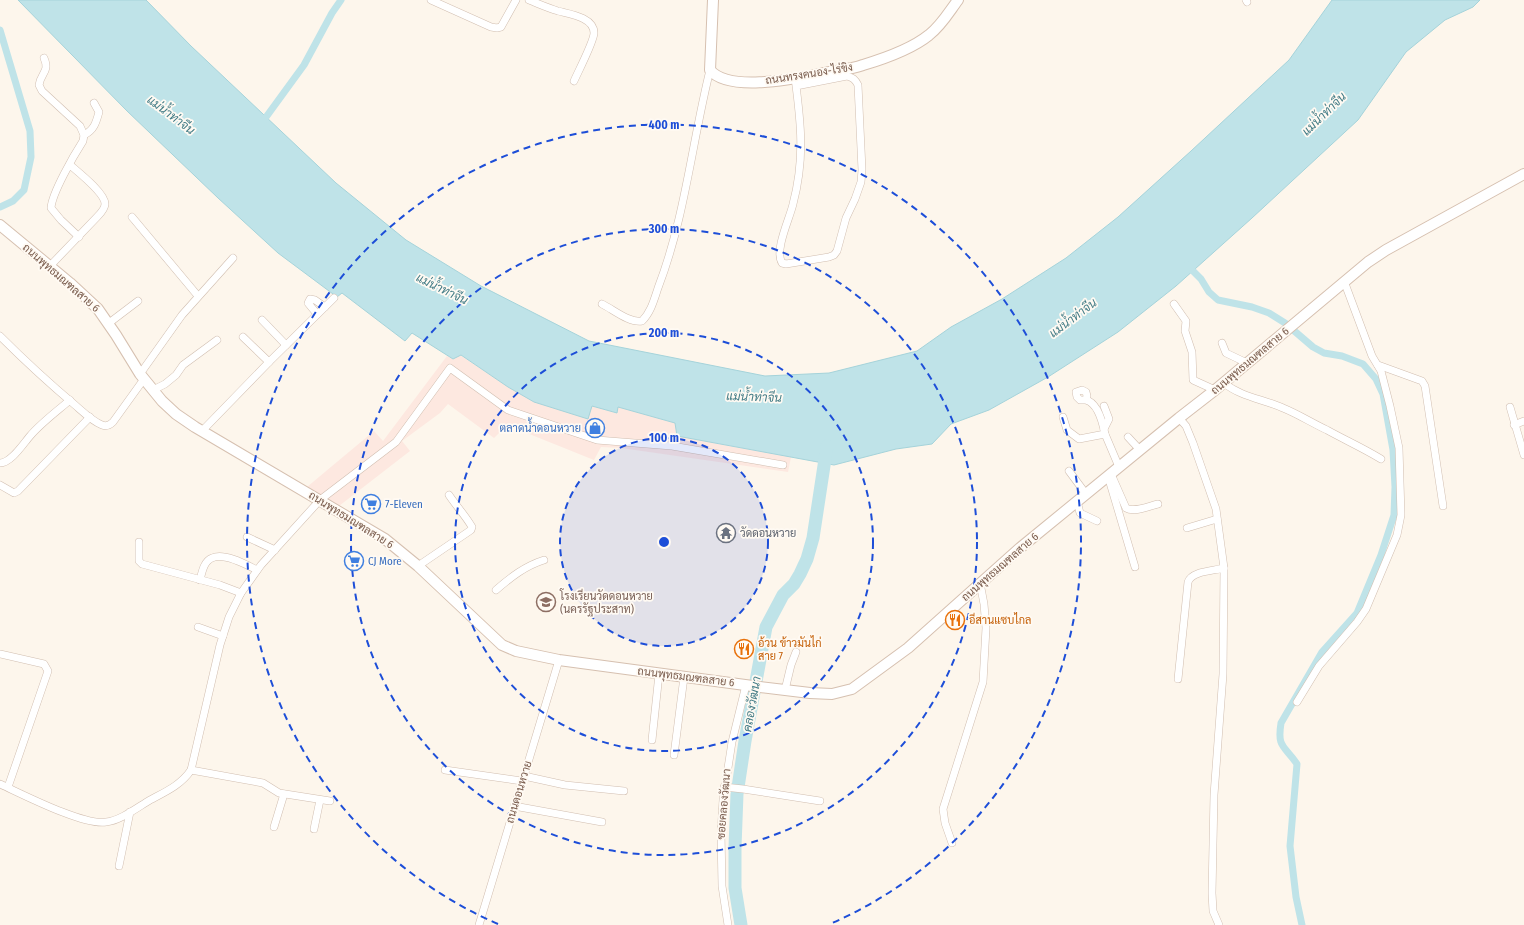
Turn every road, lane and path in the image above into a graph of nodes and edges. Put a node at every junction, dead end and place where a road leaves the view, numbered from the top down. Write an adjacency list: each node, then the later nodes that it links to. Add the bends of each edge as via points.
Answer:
1 (432, 0): 2 (street, via 498,28)
2 (516, 0)
3 (529, 0): 8 (street, via 573,14 588,21 592,26 592,42)
4 (713, 0): 7 (main road)
5 (958, 0): 9 (main road, ถนนทรงคนอง-ไร่ขิง, via 929,36 902,50 861,66)
6 (44, 58): 11 (street, via 47,66 39,85 42,91 80,126)
7 (710, 70): 9 (main road, ถนนทรงคนอง-ไร่ขิง, via 721,78 741,82); 23 (street, via 677,229 651,309 642,321 638,322)
8 (574, 81)
9 (796, 82): 9 (street, via 802,159 794,202 782,239 780,259 786,264 834,255 861,182 862,170 856,80 847,76)
10 (94, 103): 11 (street, via 98,112 97,119 91,132)
11 (84, 135): 12 (street)
12 (70, 165): 16 (street, via 51,203 51,208); 16 (street, via 92,184 105,205 104,210)
13 (1524, 174): 19 (main road, ถนนพุทธมณฑลสาย 6, via 1386,250)
14 (132, 217): 20 (street)
15 (0, 225): 18 (main road, ถนนพุทธมณฑลสาย 6)
16 (79, 237): 18 (street)
17 (233, 258): 20 (street)
18 (50, 267): 28 (main road, ถนนพุทธมณฑลสาย 6, via 98,309)
19 (1344, 281): 35 (main road, ถนนพุทธมณฑลสาย 6); 36 (street, via 1372,356)
20 (198, 296): 37 (street, via 182,315)
21 (334, 298): 25 (street)
22 (138, 301): 28 (street)
23 (602, 304)
24 (1174, 304): 40 (street, via 1186,321 1185,331 1192,352 1194,380)
25 (325, 307): 26 (street); 26 (street, via 310,299 308,303)
26 (317, 314): 33 (street)
27 (262, 320): 33 (street)
28 (109, 323): 37 (main road, ถนนพุทธมณฑลสาย 6)
29 (0, 336): 41 (street, via 25,362)
30 (243, 337): 34 (street)
31 (217, 340): 39 (street, via 183,365 165,384)
32 (1222, 343): 35 (street, via 1226,353)
33 (286, 345): 34 (street)
34 (269, 362): 50 (street)
35 (1247, 364): 38 (main road, ถนนพุทธมณฑลสาย 6)
36 (1378, 365): 66 (street, via 1422,381 1425,386); 92 (street, via 1399,448 1401,515 1397,535 1366,609 1358,622 1319,666)
37 (142, 376): 39 (main road, ถนนพุทธมณฑลสาย 6); 45 (street, via 108,426)
38 (1224, 383): 40 (main road, ถนนพุทธมณฑลสาย 6); 55 (street, via 1243,394 1294,412)
39 (153, 390): 50 (main road, ถนนพุทธมณฑลสาย 6, via 176,414)
40 (1215, 390): 47 (main road, ถนนพุทธมณฑลสาย 6)
41 (70, 400): 45 (street); 56 (street, via 11,457)
42 (1086, 400): 51 (street, via 1095,407)
43 (1104, 406): 51 (street, via 1109,419)
44 (1510, 407): 49 (street)
45 (90, 417): 60 (street, via 18,491 10,492)
46 (1063, 417): 51 (street, via 1067,430 1079,439)
47 (1179, 418): 53 (main road, ถนนพุทธมณฑลสาย 6); 67 (street, via 1186,426 1193,443)
48 (1524, 421): 49 (street)
49 (1514, 425): 54 (street)
50 (202, 432): 63 (main road, ถนนพุทธมณฑลสาย 6)
51 (1105, 432): 59 (street)
52 (1128, 437): 53 (street)
53 (1140, 450): 59 (main road, ถนนพุทธมณฑลสาย 6)
54 (1524, 455)
55 (1381, 459)
56 (0, 463)
57 (783, 465): 63 (street, via 672,446 597,440 508,410 450,368 396,442)
58 (1069, 471): 61 (street)
59 (1113, 472): 61 (main road, ถนนพุทธมณฑลสาย 6); 65 (street, via 1126,508 1135,510); 75 (street)
60 (0, 485)
61 (1086, 494): 64 (main road, ถนนพุทธมณฑลสาย 6)
62 (448, 495): 74 (street, via 464,513 472,527 471,530)
63 (320, 500): 72 (street); 74 (main road, ถนนพุทธมณฑลสาย 6, via 385,539)
64 (1077, 501): 68 (street, via 1080,513); 79 (main road, ถนนพุทธมณฑลสาย 6)
65 (1158, 504)
66 (1443, 506)
67 (1217, 518): 69 (street); 76 (street)
68 (1097, 521)
69 (1187, 528)
70 (247, 537): 72 (street)
71 (140, 542): 78 (street, via 138,558 142,564)
72 (275, 550): 77 (street)
73 (544, 560): 80 (street, via 522,569)
74 (418, 566): 86 (main road, ถนนพุทธมณฑลสาย 6, via 502,645 516,651)
75 (1135, 567)
76 (1224, 568): 89 (street, via 1189,578); 115 (street, via 1223,674 1214,795 1212,893 1213,911)
77 (257, 570): 78 (street, via 238,560 216,557 207,562); 81 (street)
78 (200, 580): 81 (street)
79 (980, 583): 91 (main road, ถนนพุทธมณฑลสาย 6, via 908,648 852,689 832,694); 111 (street, via 986,628 983,682 943,809 944,823)
80 (496, 590)
81 (241, 593): 83 (street)
82 (198, 628): 83 (street)
83 (223, 636): 95 (street)
84 (796, 652): 91 (street)
85 (0, 654): 99 (street, via 44,664 48,671)
86 (559, 660): 87 (main road, ถนนพุทธมณฑลสาย 6); 97 (street, ถนนดอนหวาย)
87 (658, 674): 88 (main road, ถนนพุทธมณฑลสาย 6); 93 (street)
88 (684, 677): 90 (main road, ถนนพุทธมณฑลสาย 6); 94 (street)
89 (1178, 679)
90 (753, 686): 91 (main road, ถนนพุทธมณฑลสาย 6); 100 (street, ซอยคลองวัฒนา, via 732,742)
91 (786, 690)
92 (1297, 702)
93 (652, 740)
94 (674, 755)
95 (191, 770): 102 (street, via 263,783); 107 (street, via 175,786)
96 (445, 770): 97 (street)
97 (523, 778): 101 (street); 106 (street, ถนนดอนหวาย)
98 (0, 784): 99 (street)
99 (8, 787): 107 (street, via 90,821 107,822)
100 (724, 787): 105 (street); 114 (street, ซอยคลองวัฒนา, via 722,886)
101 (624, 791)
102 (284, 794): 103 (street); 109 (street)
103 (320, 800): 104 (street); 110 (street)
104 (330, 801)
105 (820, 801)
106 (514, 806): 108 (street); 113 (street, ถนนดอนหวาย)
107 (130, 812): 112 (street)
108 (602, 822)
109 (274, 827)
110 (314, 829)
111 (952, 843)
112 (119, 866)
113 (479, 925)
114 (728, 925)
115 (1219, 925)

